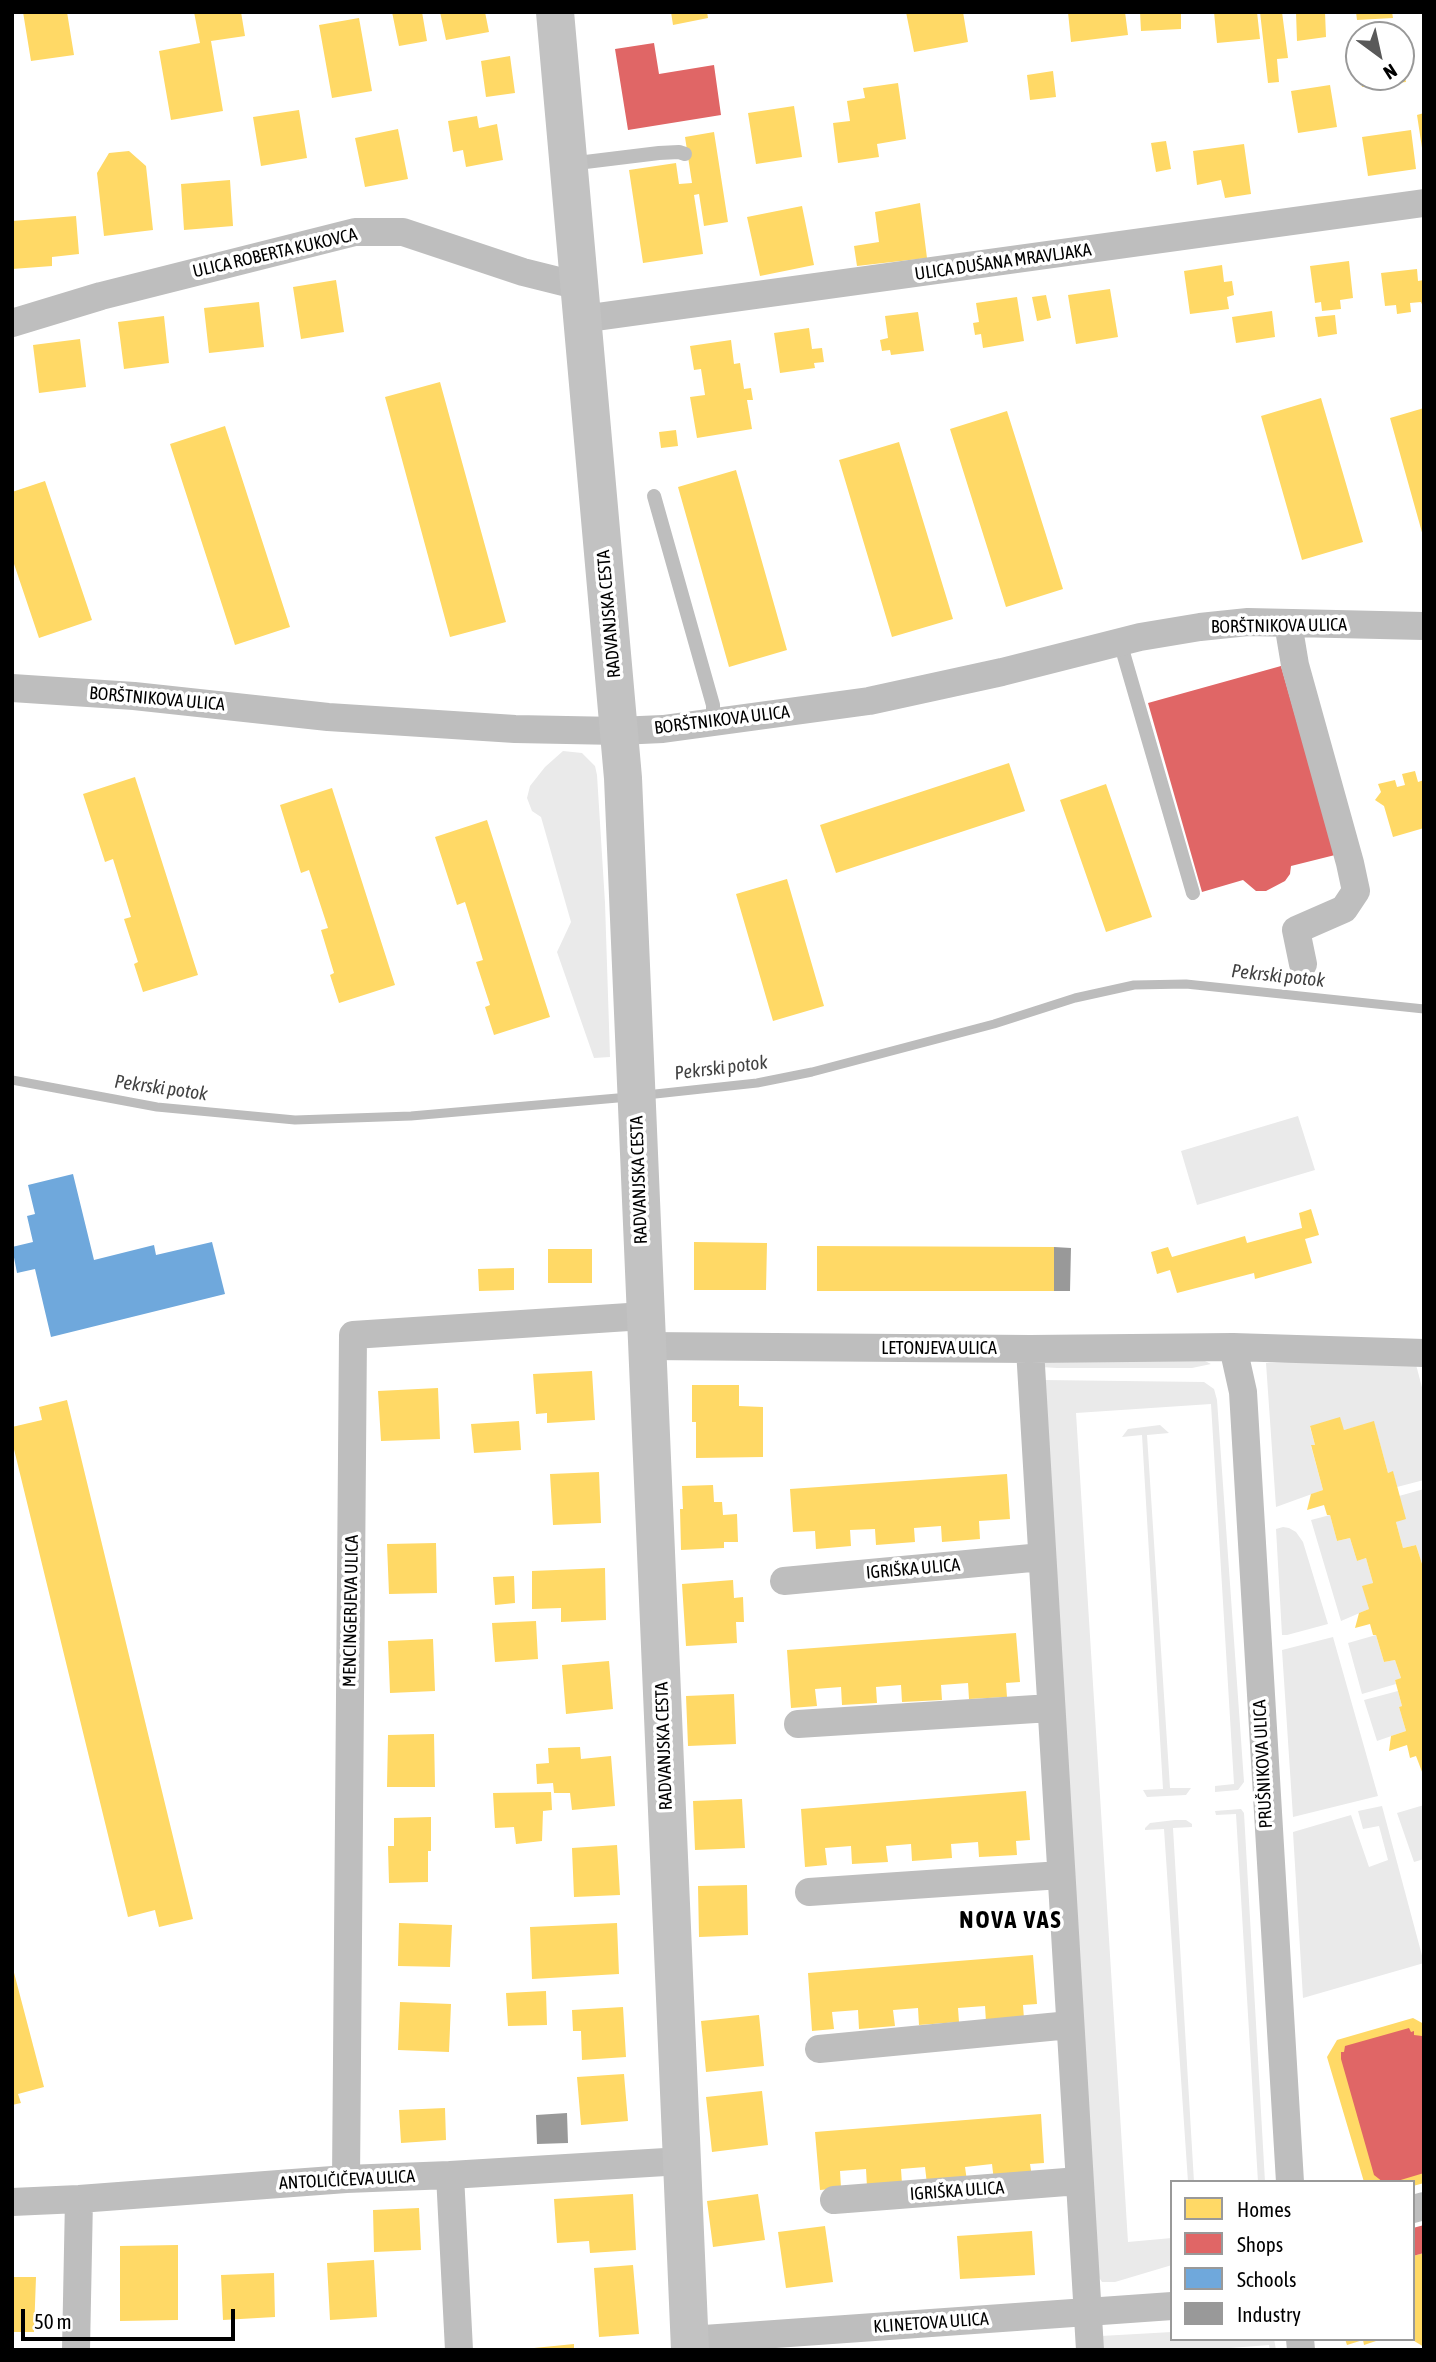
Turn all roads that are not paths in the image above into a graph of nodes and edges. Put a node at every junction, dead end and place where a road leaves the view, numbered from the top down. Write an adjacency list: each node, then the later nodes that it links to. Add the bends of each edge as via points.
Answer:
1 (555, 12): 3 (street, RADVANJSKA CESTA)
2 (685, 154): 3 (lane)
3 (568, 164): 5 (street, RADVANJSKA CESTA)
4 (1424, 203): 5 (street, ULICA DUŠANA MRAVLJAKA)
5 (580, 303): 6 (street, ULICA ROBERTA KUKOVCA, via 523,272 403,232 355,232); 13 (street, RADVANJSKA CESTA)
6 (12, 323)
7 (654, 496): 12 (lane, via 713,705)
8 (1288, 623): 9 (street, BORŠTNIKOVA ULICA); 10 (street, BORŠTNIKOVA ULICA, via 1200,627); 15 (street, via 1294,666 1356,891 1344,909 1296,930)
9 (1424, 626)
10 (1120, 642): 12 (street, BORŠTNIKOVA ULICA, via 869,701); 14 (lane)
11 (12, 688): 13 (street, BORŠTNIKOVA ULICA, via 328,717)
12 (713, 724): 13 (street, BORŠTNIKOVA ULICA)
13 (618, 731): 16 (street, RADVANJSKA CESTA)
14 (1193, 893)
15 (1303, 964)
16 (645, 1331): 18 (street, LETONJEVA ULICA); 28 (street, RADVANJSKA CESTA); 30 (street, MENCINGERJEVA ULICA, via 353,1335)
17 (1233, 1347): 18 (street, LETONJEVA ULICA); 19 (street, LETONJEVA ULICA); 31 (street, PRUŠNIKOVA ULICA, via 1242,1392)
18 (1030, 1349): 20 (street)
19 (1424, 1353)
20 (1042, 1558): 21 (street, IGRIŠKA ULICA); 22 (street)
21 (784, 1581)
22 (1051, 1708): 23 (street); 24 (street)
23 (798, 1724)
24 (1061, 1875): 25 (street); 26 (street)
25 (809, 1892)
26 (1070, 2025): 27 (street); 32 (street)
27 (819, 2049)
28 (682, 2161): 29 (street, ANTOLIČIČEVA ULICA); 38 (street, RADVANJSKA CESTA)
29 (450, 2175): 30 (street, ANTOLIČIČEVA ULICA); 40 (street)
30 (346, 2179): 33 (street, ANTOLIČIČEVA ULICA)
31 (1290, 2180)
32 (1079, 2181): 34 (street, IGRIŠKA ULICA); 37 (street)
33 (79, 2199): 35 (street, ANTOLIČIČEVA ULICA); 39 (street)
34 (834, 2200)
35 (12, 2202)
36 (1170, 2306): 37 (street, KLINETOVA ULICA)
37 (1089, 2312): 38 (street, KLINETOVA ULICA); 41 (street)
38 (690, 2345)
39 (76, 2350)
40 (459, 2350)
41 (1090, 2350)

